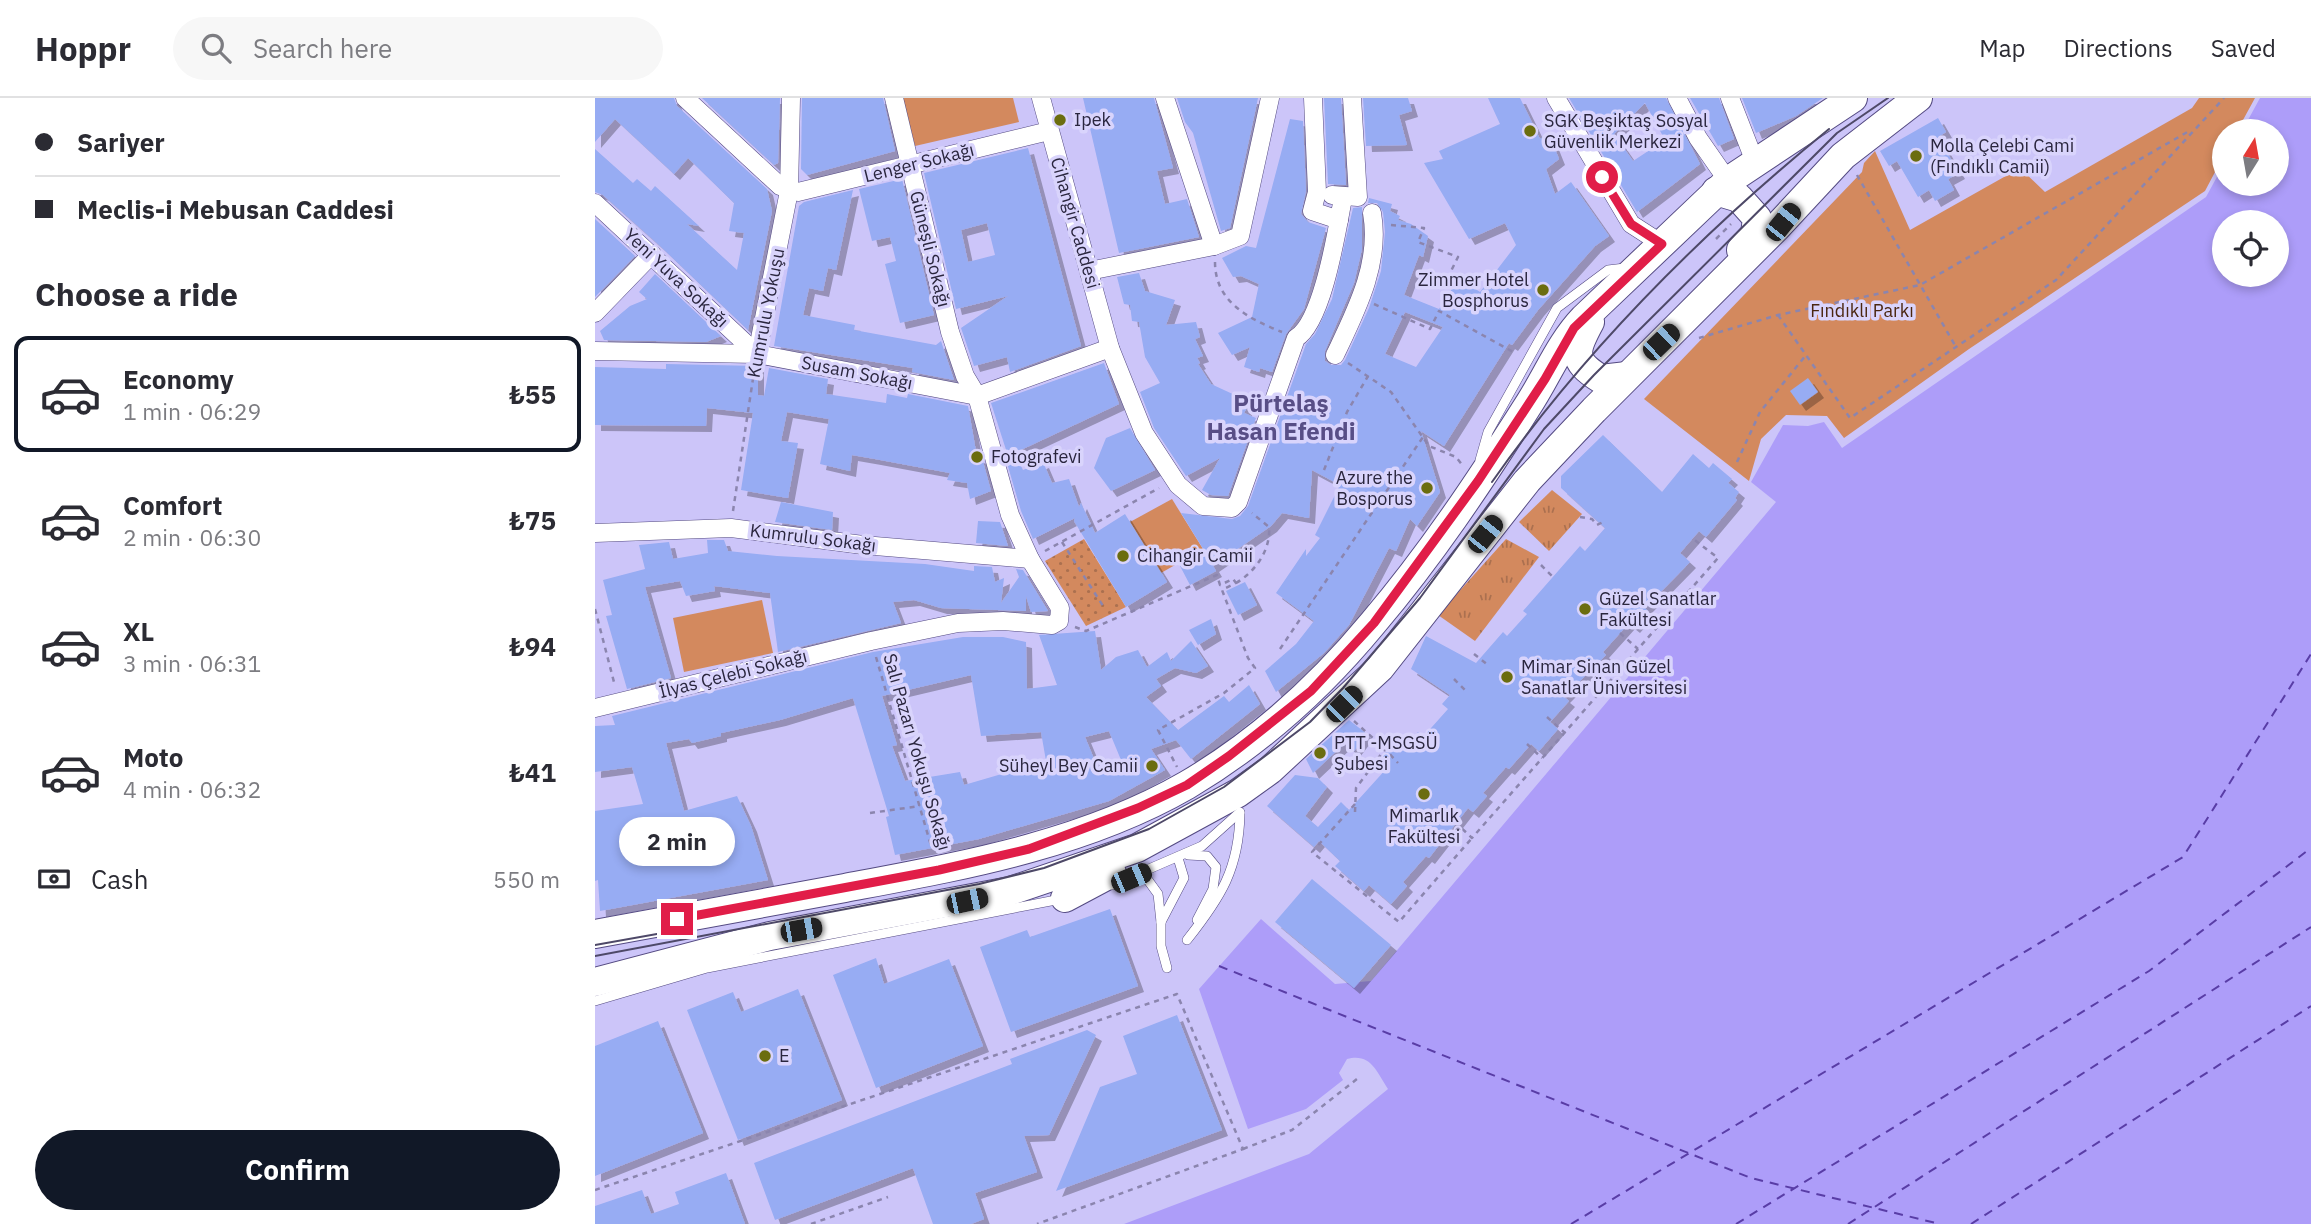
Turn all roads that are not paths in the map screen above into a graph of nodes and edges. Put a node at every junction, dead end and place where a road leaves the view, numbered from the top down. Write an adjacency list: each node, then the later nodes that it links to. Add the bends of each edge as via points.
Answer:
1 (685, 98): 18 (street)
2 (791, 98): 18 (street, Kumrulu Yokuşu)
3 (894, 98): 16 (street, Güneşli Sokağı)
4 (1041, 98): 14 (street, Cihangir Caddesi)
5 (1165, 98): 25 (street)
6 (1270, 98): 25 (street, via 1240,236)
7 (1313, 98): 19 (street)
8 (1352, 98): 20 (street)
9 (1556, 98): 24 (street, via 1631,224)
10 (1677, 98): 17 (street)
11 (1730, 98): 15 (street)
12 (1853, 98): 15 (main road)
13 (1918, 98): 29 (main road, via 1843,156)
14 (1049, 131): 16 (street, Lenger Sokağı); 28 (street, Cihangir Caddesi)
15 (1755, 162): 17 (main road)
16 (911, 166): 18 (street, Lenger Sokağı); 37 (street, Güneşli Sokağı, via 950,332)
17 (1722, 186): 24 (main road); 29 (main road, via 1757,218 1755,234)
18 (789, 191): 34 (street, Kumrulu Yokuşu)
19 (1317, 192): 20 (street); 23 (street, via 1312,211)
20 (1350, 198): 23 (street)
21 (595, 203): 26 (street, Yeni Yuva Sokağı)
22 (1373, 219): 35 (street, via 1376,236 1362,298)
23 (1339, 220): 32 (street, Cihangir Caddesi, via 1313,313 1296,338 1238,502 1232,508 1203,506 1175,480 1144,433)
24 (1662, 244): 27 (main road)
25 (1214, 246): 28 (street)
26 (652, 254): 31 (street); 34 (street, Yeni Yuva Sokağı)
27 (1637, 267): 30 (main road); 38 (lane, via 1608,270 1557,308 1488,432)
28 (1090, 271): 32 (street, Cihangir Caddesi)
29 (1724, 279): 36 (main road)
30 (1602, 301): 36 (main road, via 1578,344 1578,358 1601,379); 38 (main road, via 1566,339)
31 (595, 313)
32 (1109, 348): 37 (street)
33 (595, 351): 34 (street, Susam Sokağı)
34 (757, 354): 37 (street, Susam Sokağı)
35 (1335, 355)
36 (1627, 376): 43 (main road, via 1527,481 1380,668)
37 (977, 396): 40 (street, Güneşli Sokağı, via 1010,515)
38 (1478, 480): 49 (main road, via 1409,579 1330,672 1267,727 1187,785 1029,849)
39 (595, 533): 40 (street, Kumrulu Sokağı, via 731,528)
40 (1030, 559): 41 (street, Güneşli Sokağı, via 1060,608)
41 (1059, 621): 42 (street, İlyas Çelebi Sokağı, via 1052,625 958,623)
42 (595, 708)
43 (1240, 802): 44 (main road); 45 (lane, via 1212,840); 45 (lane, via 1237,854 1228,882 1187,940 1213,888 1216,867 1207,856)
44 (1155, 840): 47 (main road, via 1135,860); 51 (main road, via 1086,868 1010,891 770,936)
45 (1180, 857): 46 (lane); 48 (lane, via 1184,878)
46 (1131, 878): 47 (lane); 48 (lane, via 1145,876 1151,882 1158,894)
47 (1065, 898): 52 (lane, via 707,968)
48 (1161, 922): 50 (lane)
49 (595, 934)
50 (1167, 968)
51 (595, 982)
52 (595, 1000)

